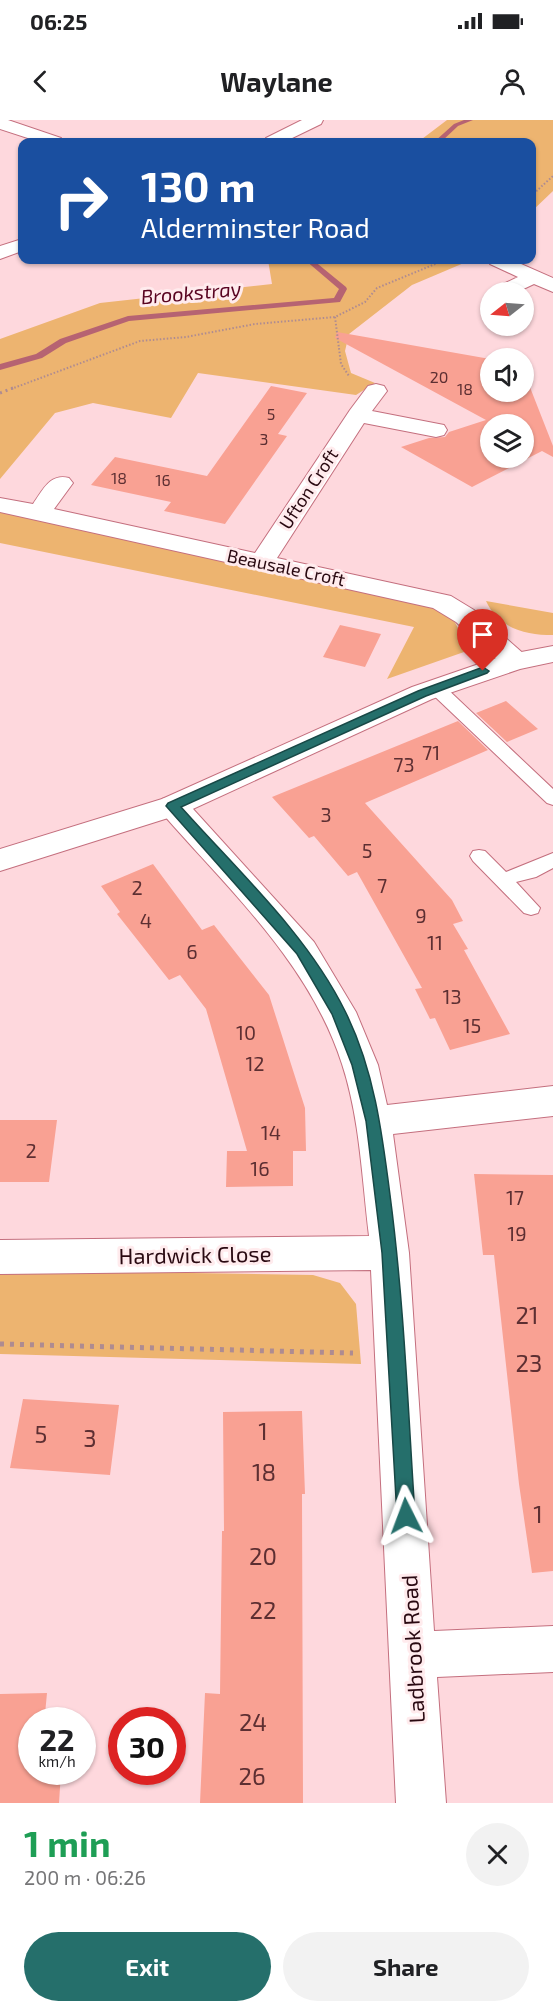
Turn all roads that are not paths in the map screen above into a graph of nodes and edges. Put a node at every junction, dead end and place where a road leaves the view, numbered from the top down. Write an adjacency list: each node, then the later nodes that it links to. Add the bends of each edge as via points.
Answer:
1 (315, 120): 4 (street)
2 (0, 123): 3 (street)
3 (43, 138)
4 (280, 138)
5 (18, 246): 6 (street)
6 (0, 253)
7 (506, 264): 8 (street)
8 (534, 277): 9 (street); 10 (street)
9 (523, 282)
10 (553, 286)
11 (376, 391): 12 (street, Ufton Croft)
12 (358, 415): 13 (street); 17 (street, Ufton Croft)
13 (436, 430)
14 (61, 483): 16 (street)
15 (0, 505): 16 (street, Beausale Croft)
16 (39, 513): 17 (street, Beausale Croft)
17 (261, 563): 19 (street, Beausale Croft, via 442,602 465,616)
18 (553, 654): 19 (street)
19 (514, 661): 20 (street)
20 (436, 688): 21 (lane); 22 (street)
21 (553, 799)
22 (172, 806): 24 (street); 29 (street, Ladbrook Road, via 302,951 339,1012 360,1065)
23 (479, 856): 26 (lane)
24 (0, 860)
25 (553, 860): 26 (lane)
26 (504, 879): 27 (lane)
27 (531, 908)
28 (553, 1101): 29 (street)
29 (373, 1121): 30 (street, Ladbrook Road)
30 (390, 1253): 31 (street, Hardwick Close); 33 (street, Ladbrook Road)
31 (0, 1257)
32 (553, 1649): 33 (street)
33 (414, 1655): 34 (street, Ladbrook Road)
34 (421, 1803)

